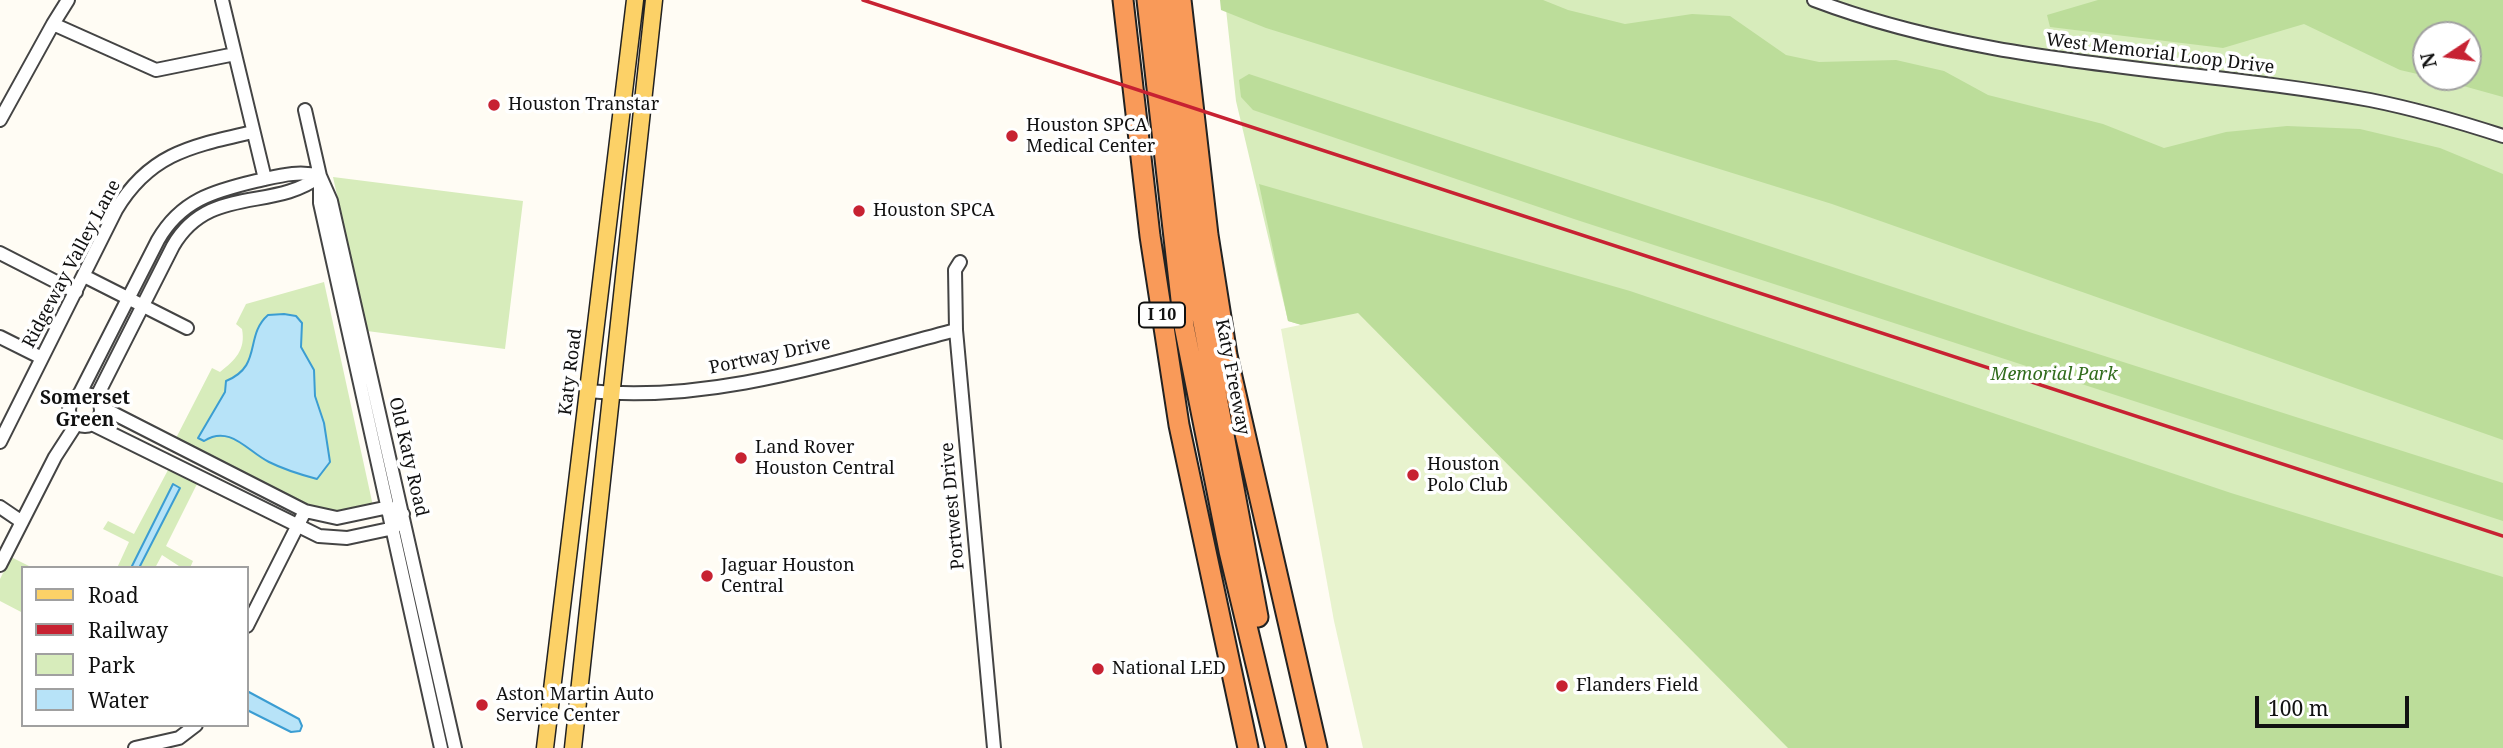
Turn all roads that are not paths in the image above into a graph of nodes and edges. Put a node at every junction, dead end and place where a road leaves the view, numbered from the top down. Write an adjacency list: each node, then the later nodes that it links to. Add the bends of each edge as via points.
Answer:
1 (68, 0): 10 (street)
2 (222, 0): 11 (street)
3 (635, 0): 19 (main road, Katy Road)
4 (654, 0): 18 (main road)
5 (1123, 0): 53 (highway, I 10, via 1150,236 1179,425)
6 (1147, 0): 64 (highway, via 1191,363)
7 (1163, 0): 65 (highway, via 1202,317 1241,537)
8 (1181, 0): 66 (highway, Katy Freeway, via 1227,355)
9 (1814, 0): 15 (street, West Memorial Loop Drive, via 1942,39 2092,65 2372,101)
10 (53, 24): 11 (street, via 156,70); 13 (street)
11 (234, 54): 14 (street)
12 (305, 110): 16 (street, Old Katy Road)
13 (0, 120)
14 (253, 132): 17 (street); 23 (street, Ridgeway Valley Lane, via 192,147 148,170 126,193)
15 (2503, 136)
16 (320, 176): 17 (street, via 302,172); 20 (street, via 306,187); 30 (street, Old Katy Road, via 320,204)
17 (259, 181): 20 (street); 25 (street, via 212,191 181,211 162,233)
18 (632, 194): 19 (main road); 32 (main road)
19 (611, 196): 31 (main road, Katy Road)
20 (256, 197): 26 (street, via 211,209 185,227)
21 (0, 253): 24 (street)
22 (960, 262): 28 (street, Portwest Drive, via 955,270)
23 (84, 276): 24 (street, Ridgeway Valley Lane); 25 (street)
24 (76, 292): 33 (street, Ridgeway Valley Lane)
25 (129, 298): 26 (street); 36 (street)
26 (143, 306): 27 (street); 37 (street)
27 (187, 328)
28 (956, 330): 35 (street, Portway Drive, via 752,379 665,394); 61 (street, Portwest Drive)
29 (0, 337): 33 (street)
30 (358, 342): 44 (street, Old Katy Road); 47 (street, Old Katy Road)
31 (593, 348): 32 (main road); 34 (main road, Katy Road)
32 (615, 349): 35 (main road)
33 (42, 358): 39 (street, Ridgeway Valley Lane)
34 (588, 391): 35 (street, Portway Drive); 59 (main road, Katy Road)
35 (609, 393): 60 (main road)
36 (79, 395): 37 (street, via 88,394); 38 (street, via 70,410)
37 (99, 403): 40 (street, via 99,417); 42 (street)
38 (77, 423): 40 (street); 48 (street)
39 (4, 424): 41 (street, Ridgeway Valley Lane)
40 (92, 424): 43 (street)
41 (0, 442)
42 (196, 456): 43 (street); 46 (street)
43 (188, 473): 49 (street)
44 (389, 506): 46 (street, via 337,518); 47 (street); 50 (street, Old Katy Road)
45 (0, 507): 48 (street)
46 (305, 512): 49 (street)
47 (403, 514): 50 (street); 54 (street, Old Katy Road)
48 (22, 522): 51 (street)
49 (296, 528): 50 (street, via 338,539); 52 (street)
50 (394, 528): 54 (street, Old Katy Road)
51 (0, 565)
52 (248, 624)
53 (1234, 686): 62 (highway); 63 (highway, I 10)
54 (443, 722): 57 (street, Old Katy Road); 58 (street, Old Katy Road)
55 (193, 727): 56 (street, via 179,738)
56 (135, 748)
57 (441, 748)
58 (455, 748)
59 (545, 748)
60 (573, 748)
61 (995, 748)
62 (1233, 748)
63 (1248, 748)
64 (1276, 748)
65 (1289, 748)
66 (1317, 748)

